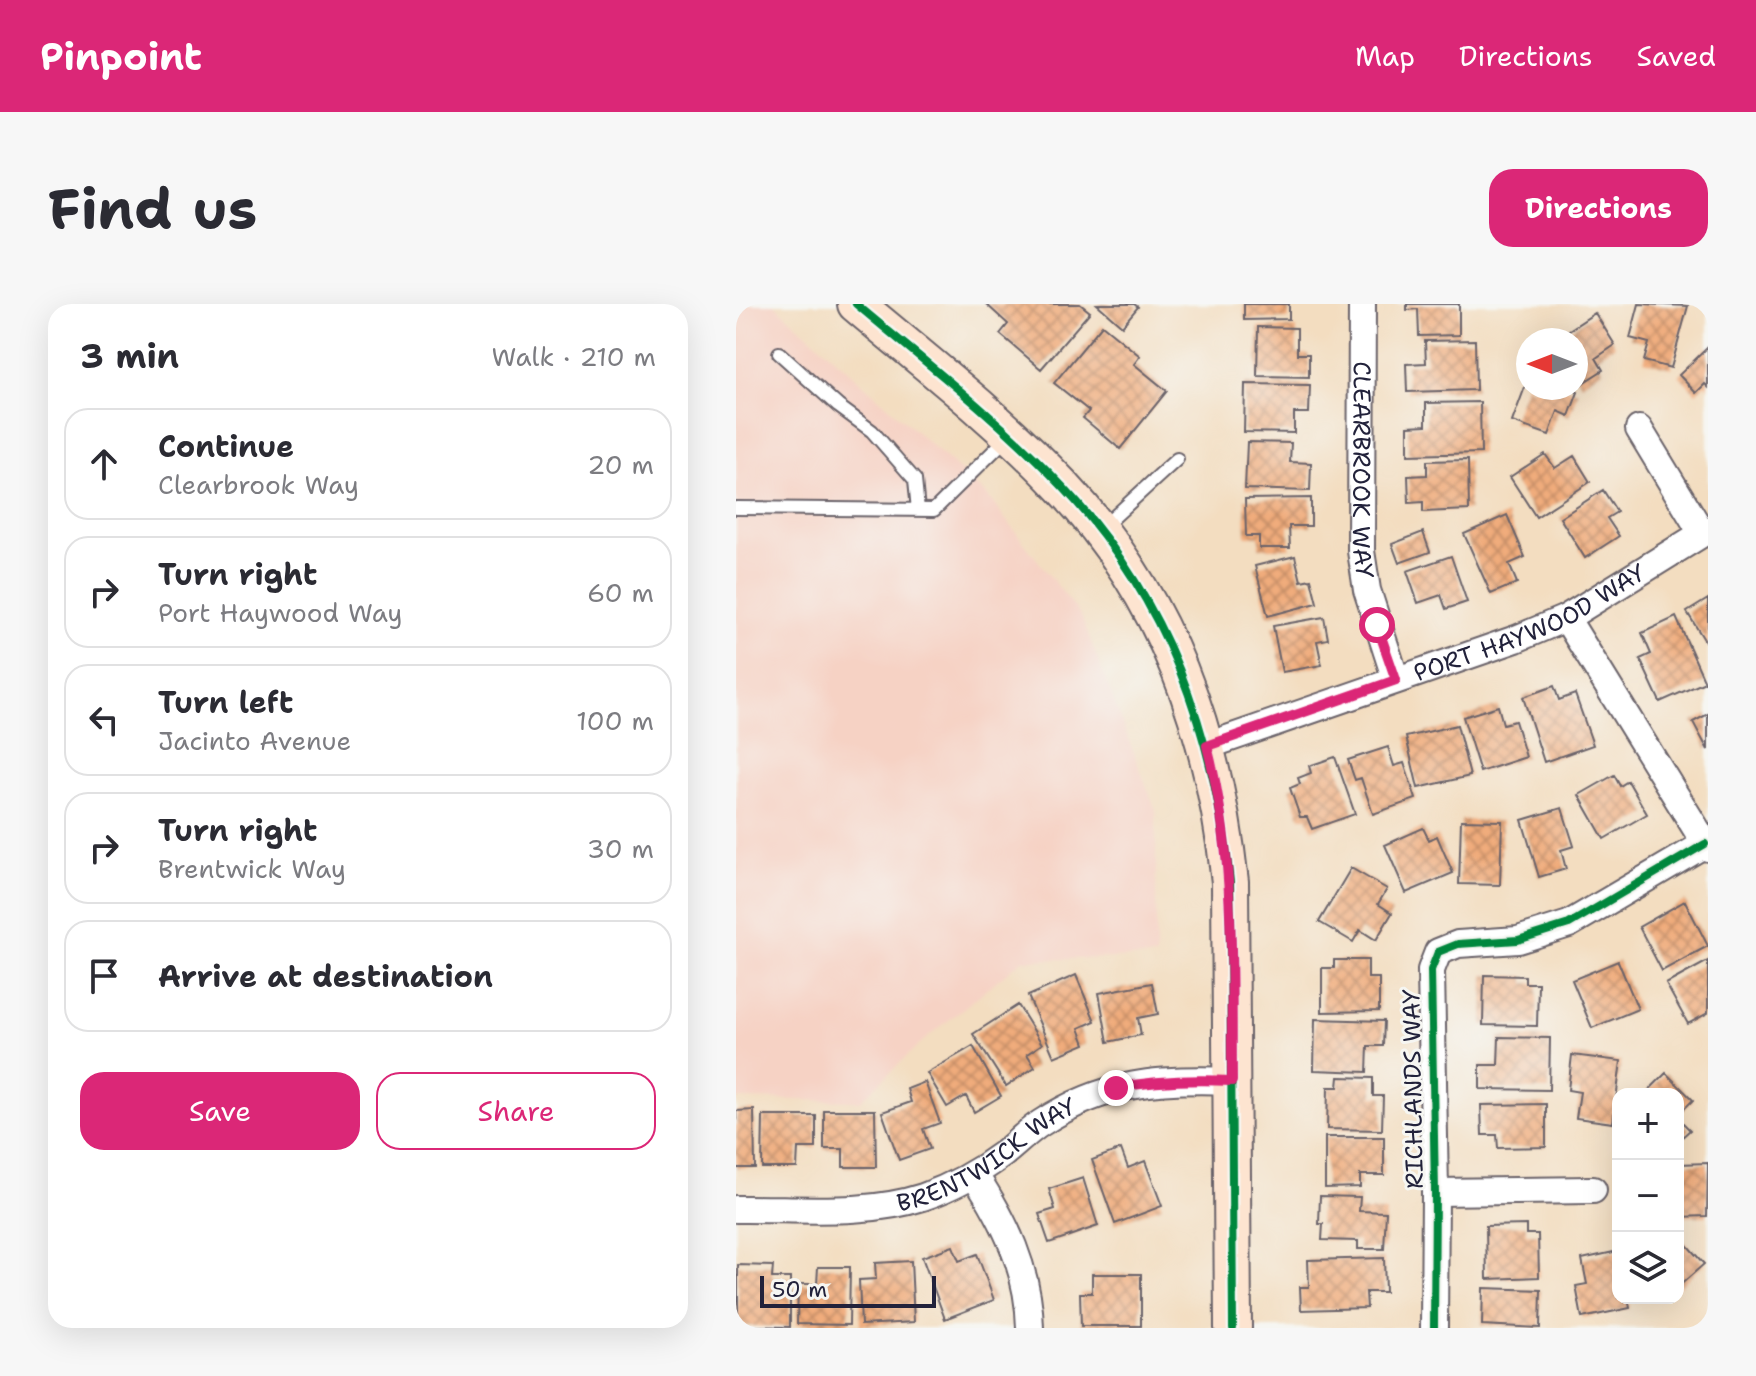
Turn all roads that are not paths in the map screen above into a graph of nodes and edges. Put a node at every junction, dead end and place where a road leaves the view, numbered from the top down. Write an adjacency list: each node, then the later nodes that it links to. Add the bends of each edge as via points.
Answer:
1 (856, 304): 5 (street)
2 (1362, 304): 12 (street, CLEARBROOK WAY, via 1361,551 1367,590)
3 (779, 353): 8 (lane, via 872,431 915,480)
4 (1639, 429): 10 (street)
5 (1011, 435): 8 (lane, via 934,510); 9 (street)
6 (1177, 459): 9 (lane)
7 (736, 508): 8 (lane)
8 (918, 510)
9 (1099, 530): 13 (street, via 1159,625)
10 (1705, 531): 11 (street, PORT HAYWOOD WAY)
11 (1566, 618): 12 (street, PORT HAYWOOD WAY); 14 (street)
12 (1396, 680): 13 (street, PORT HAYWOOD WAY)
13 (1207, 746): 15 (street, via 1230,882)
14 (1707, 846): 18 (street, RICHLANDS WAY, via 1569,924 1518,940 1458,944 1438,952 1431,970)
15 (1232, 1081): 16 (street, BRENTWICK WAY, via 1150,1081 1079,1101 1038,1124); 21 (street)
16 (974, 1174): 19 (street, BRENTWICK WAY, via 923,1197 868,1207); 20 (street, via 1013,1243 1024,1276)
17 (1593, 1190): 18 (street)
18 (1435, 1192): 22 (street, RICHLANDS WAY)
19 (736, 1209)
20 (1030, 1328)
21 (1233, 1328)
22 (1434, 1328)

